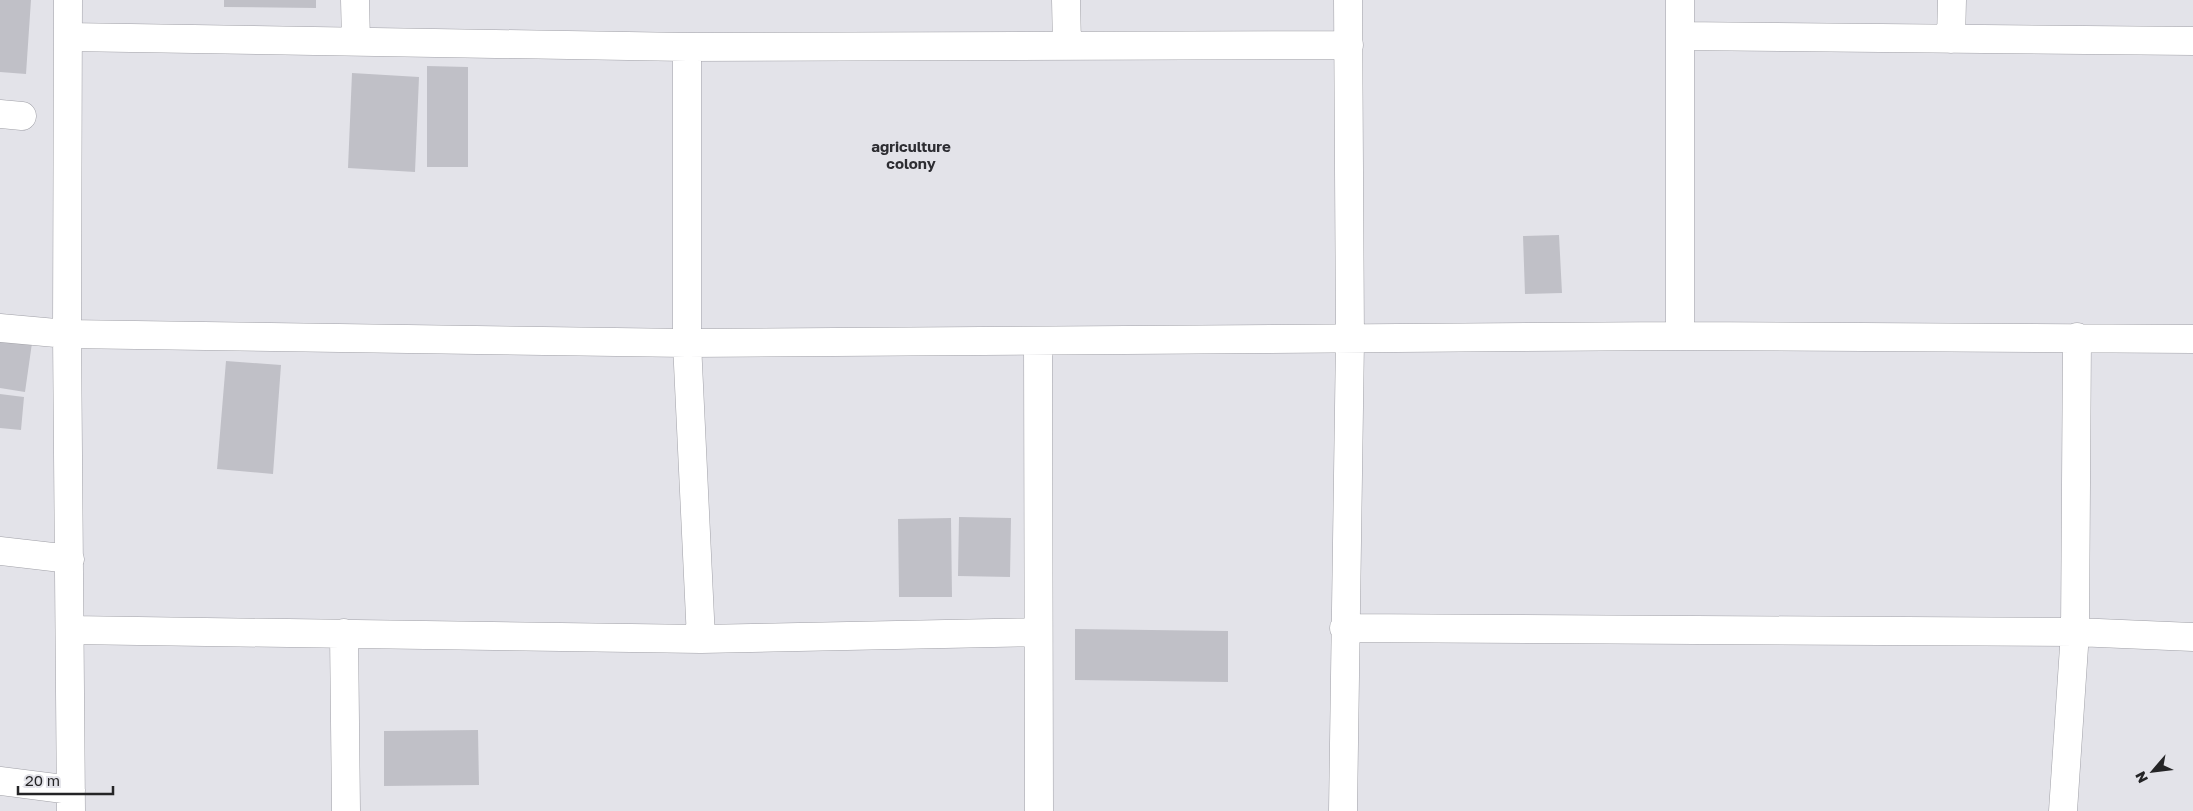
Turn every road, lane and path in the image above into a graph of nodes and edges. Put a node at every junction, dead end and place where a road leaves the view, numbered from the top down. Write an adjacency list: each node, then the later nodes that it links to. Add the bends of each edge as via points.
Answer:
1 (68, 0): 8 (street)
2 (355, 0): 11 (street)
3 (1066, 0): 12 (street)
4 (1348, 0): 13 (street)
5 (1680, 0): 7 (street)
6 (1952, 0): 9 (street)
7 (1680, 36): 9 (street); 17 (street)
8 (68, 37): 11 (street); 16 (street)
9 (1951, 38): 10 (street)
10 (2193, 40)
11 (356, 41): 14 (street)
12 (1067, 45): 13 (street); 14 (street)
13 (1349, 45): 20 (street)
14 (687, 47): 22 (street)
15 (0, 328): 16 (street)
16 (67, 334): 22 (street); 24 (street)
17 (1680, 336): 18 (street); 20 (street)
18 (2076, 337): 19 (street); 28 (street)
19 (2193, 339)
20 (1350, 340): 21 (street); 25 (street)
21 (1038, 341): 22 (street); 27 (street)
22 (687, 343): 31 (street)
23 (0, 552): 24 (street)
24 (70, 559): 26 (street)
25 (1344, 628): 28 (street); 36 (street)
26 (71, 630): 29 (street); 33 (street)
27 (1038, 632): 31 (street); 35 (street)
28 (2075, 632): 30 (street); 37 (street)
29 (344, 633): 31 (street); 34 (street)
30 (2193, 638)
31 (701, 639)
32 (0, 781): 33 (street)
33 (71, 800)
34 (346, 811)
35 (1039, 811)
36 (1343, 811)
37 (2063, 811)

